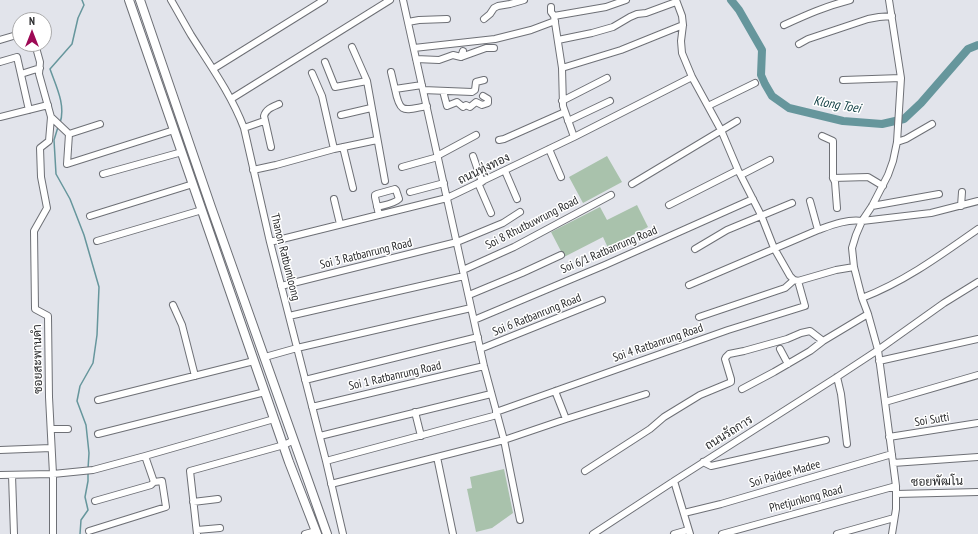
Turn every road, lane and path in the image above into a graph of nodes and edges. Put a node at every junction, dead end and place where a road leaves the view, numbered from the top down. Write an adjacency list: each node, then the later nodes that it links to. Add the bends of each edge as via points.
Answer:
1 (128, 0): 67 (main road)
2 (140, 0): 112 (main road)
3 (171, 0): 33 (street, Thanon Ratbumloong)
4 (324, 0): 33 (street)
5 (390, 0): 48 (street)
6 (403, 0): 17 (street)
7 (524, 0): 14 (street, via 498,6)
8 (626, 0): 15 (street)
9 (850, 0): 19 (street)
10 (889, 0): 13 (street)
11 (676, 1): 18 (street); 22 (street, via 637,14 614,27)
12 (550, 7): 15 (street)
13 (892, 16): 23 (street, via 868,19); 39 (street)
14 (484, 18)
15 (555, 18): 22 (street); 25 (street, via 531,30 495,39)
16 (446, 20): 17 (street)
17 (408, 22): 25 (street)
18 (683, 25): 32 (street, via 621,50); 37 (street, via 682,53)
19 (784, 25)
20 (12, 36): 21 (street)
21 (0, 40)
22 (558, 40): 32 (street)
23 (799, 44)
24 (352, 47): 42 (street)
25 (414, 48): 28 (street)
26 (494, 48): 28 (street, via 439,60)
27 (37, 52): 31 (street, ซอยสะพานดำ)
28 (416, 59): 44 (street)
29 (0, 62): 36 (street, via 17,57)
30 (325, 62): 42 (street, via 335,87)
31 (40, 68): 36 (street); 52 (street, ซอยสะพานดำ, via 39,74)
32 (562, 68): 49 (street)
33 (213, 69): 48 (street, Thanon Ratbumloong)
34 (390, 72): 45 (street)
35 (312, 73): 78 (street, via 322,96)
36 (21, 74): 56 (street)
37 (692, 77): 54 (street); 72 (street, ถนนทุ่งทอง)
38 (607, 78): 49 (street)
39 (901, 78): 41 (street); 75 (street)
40 (484, 80): 46 (street, via 476,82 476,90 472,92)
41 (843, 80)
42 (367, 82): 55 (street)
43 (755, 83): 54 (street)
44 (422, 88): 45 (street); 46 (street); 53 (street)
45 (395, 89): 53 (street, via 402,108 406,110)
46 (443, 91): 47 (street, via 447,106 457,102 463,107 470,107 476,102 482,105 488,103 488,99)
47 (483, 96)
48 (231, 99): 66 (street, Thanon Ratbumloong)
49 (562, 100): 57 (street)
50 (610, 101): 62 (street)
51 (279, 104): 61 (street, via 266,110)
52 (48, 105): 56 (street); 60 (street, ซอยสะพานดำ)
53 (427, 106): 81 (street)
54 (708, 106): 68 (street)
55 (372, 108): 58 (street); 73 (street)
56 (29, 110): 59 (street)
57 (565, 112): 62 (street); 74 (street)
58 (341, 115)
59 (0, 117)
60 (51, 117): 69 (street); 175 (street, ซอยสะพานดำ, via 48,141 40,148 41,177 47,208 34,231 35,309 48,316)
61 (264, 121): 66 (street); 76 (street)
62 (568, 121): 72 (street)
63 (737, 121): 68 (street)
64 (100, 124): 69 (street)
65 (932, 124): 75 (street)
66 (244, 128): 85 (street, Thanon Ratbumloong)
67 (174, 130): 69 (street, via 67,164); 80 (main road)
68 (721, 130): 87 (street); 95 (street)
69 (69, 134)
70 (476, 135): 81 (street)
71 (822, 136): 90 (street, via 834,141)
72 (574, 137): 79 (street, ถนนทุ่งทอง)
73 (378, 140): 77 (street); 91 (street)
74 (499, 140)
75 (897, 142): 96 (street, via 894,161)
76 (271, 147)
77 (343, 147): 78 (street); 97 (street)
78 (334, 149): 85 (street)
79 (549, 149): 86 (street, ถนนทุ่งทอง); 89 (street)
80 (182, 152): 88 (street); 93 (main road)
81 (438, 156): 84 (street); 94 (street)
82 (473, 156): 92 (street)
83 (770, 160): 87 (street)
84 (402, 167)
85 (253, 170): 126 (street, Thanon Ratbumloong)
86 (505, 171): 92 (street, ถนนทุ่งทอง); 104 (street)
87 (740, 172): 105 (street); 109 (street)
88 (103, 174)
89 (561, 176)
90 (833, 178): 96 (street, via 868,176); 114 (street)
91 (385, 181)
92 (480, 182): 102 (street, ถนนทุ่งทอง); 117 (street)
93 (193, 184): 115 (main road); 119 (street)
94 (444, 184): 98 (street); 102 (street)
95 (632, 184)
96 (883, 186): 110 (street)
97 (353, 188)
98 (410, 192)
99 (962, 192): 111 (street)
100 (939, 194): 110 (street)
101 (610, 195): 132 (street, Soi 8 Rhutbuwrung Road)
102 (447, 198): 118 (street, ถนนทุ่งทอง); 127 (street)
103 (334, 199): 122 (street)
104 (517, 199)
105 (753, 199): 120 (street); 145 (street, Soi 6/1 Ratbanrung Road)
106 (810, 201): 124 (street)
107 (978, 201): 111 (street)
108 (792, 203): 120 (street)
109 (669, 205)
110 (872, 206): 121 (street)
111 (961, 206): 121 (street, via 931,213)
112 (211, 207): 115 (main road); 153 (main road)
113 (377, 207): 118 (street)
114 (837, 208)
115 (202, 210): 125 (street); 154 (main road)
116 (520, 212): 127 (street, Soi 3 Ratbanrung Road, via 503,223)
117 (491, 213)
118 (379, 215): 122 (street, ถนนทุ่งทอง)
119 (90, 216)
120 (761, 216): 128 (street); 129 (street, via 727,230)
121 (862, 221): 124 (street, via 848,221); 131 (street, via 852,248)
122 (340, 224): 126 (street, ถนนทุ่งทอง)
123 (978, 229): 138 (street, via 918,269 879,292)
124 (818, 230): 128 (street)
125 (97, 242)
126 (270, 242): 136 (street, Thanon Ratbumloong)
127 (457, 242): 132 (street); 136 (street, Soi 3 Ratbanrung Road)
128 (774, 248): 133 (street, via 790,276); 135 (street)
129 (694, 249)
130 (561, 255): 137 (street)
131 (854, 267): 133 (street); 138 (street)
132 (464, 273): 137 (street); 143 (street, Soi 8 Rhutbuwrung Road)
133 (796, 281): 144 (street, via 785,288); 163 (street, Soi 4 Ratbanrung Road, via 805,306 728,330)
134 (978, 282): 152 (street, ถนนรัถการ)
135 (689, 285)
136 (281, 286): 143 (street, Thanon Ratbumloong)
137 (468, 295): 141 (street)
138 (862, 298): 142 (street)
139 (602, 300): 150 (street, Soi 6 Ratbanrung Road)
140 (174, 305): 159 (street)
141 (471, 308): 145 (street); 149 (street)
142 (868, 314): 148 (street); 152 (street)
143 (289, 316): 149 (street, Thanon Ratbumloong)
144 (699, 317)
145 (474, 320): 146 (street)
146 (478, 337): 150 (street); 161 (street)
147 (978, 339): 155 (street)
148 (823, 341): 156 (street); 195 (street, via 810,331 729,354 725,360 730,383 700,396 664,417 650,429)
149 (297, 348): 153 (street); 161 (street, Thanon Ratbumloong)
150 (480, 349): 157 (street)
151 (780, 349): 156 (street)
152 (878, 350): 155 (street); 160 (street, ถนนรัถการ)
153 (265, 357): 181 (main road)
154 (254, 361): 159 (street); 164 (main road)
155 (879, 361): 168 (street)
156 (788, 364): 162 (street)
157 (484, 366): 165 (street); 169 (street, Soi 1 Ratbanrung Road)
158 (978, 375): 168 (street)
159 (195, 376): 167 (street)
160 (836, 377): 184 (street, via 841,394); 193 (street, ถนนรัถการ)
161 (305, 380): 169 (street, Thanon Ratbumloong)
162 (742, 389)
163 (555, 391): 171 (street, Soi 4 Ratbanrung Road); 173 (street)
164 (265, 392): 172 (main road); 177 (street)
165 (491, 394): 170 (street); 171 (street)
166 (646, 394): 173 (street)
167 (98, 400)
168 (885, 402): 180 (street)
169 (312, 407): 178 (street, Thanon Ratbumloong)
170 (415, 412): 178 (street); 179 (street)
171 (496, 414): 179 (street, Soi 4 Ratbanrung Road); 182 (street)
172 (274, 419): 185 (main road); 189 (street)
173 (566, 419): 182 (street)
174 (978, 423): 180 (street, Soi Sutti)
175 (51, 429): 176 (street); 186 (street, ซอยสะพานดำ)
176 (68, 429)
177 (98, 434)
178 (320, 436): 192 (street, Thanon Ratbumloong)
179 (421, 436): 192 (street, Soi 4 Ratbanrung Road)
180 (889, 437): 188 (street)
181 (294, 440): 185 (street); 219 (main road)
182 (504, 440): 191 (street); 210 (street)
183 (826, 440): 193 (street, via 711,466)
184 (847, 444)
185 (284, 445): 207 (street, via 190,471); 214 (main road)
186 (51, 448): 187 (street); 196 (street, ซอยสะพานดำ)
187 (0, 450)
188 (892, 454): 194 (street); 208 (street, Soi Paidee Madee)
189 (145, 456): 196 (street, via 93,470); 200 (street)
190 (978, 457): 194 (street)
191 (437, 458): 201 (street); 221 (street)
192 (326, 461): 201 (street, Thanon Ratbumloong)
193 (703, 462): 199 (street, ถนนรัถการ)
194 (893, 463): 202 (street)
195 (585, 471)
196 (52, 474): 198 (street); 217 (street, ซอยสะพานดำ)
197 (0, 475): 198 (street)
198 (12, 475): 216 (street)
199 (674, 480): 208 (street); 222 (street, ถนนรัถการ)
200 (154, 482): 206 (street); 212 (street, via 162,481 166,507)
201 (331, 484): 220 (street, Thanon Ratbumloong)
202 (896, 486): 204 (street); 224 (street, Phetjunkong Road)
203 (978, 492): 204 (street, ซอยพัฒโน)
204 (896, 494): 209 (street)
205 (218, 499): 207 (street)
206 (96, 501)
207 (193, 502): 213 (street)
208 (684, 514): 215 (street)
209 (894, 518): 225 (street); 226 (street)
210 (520, 520)
211 (220, 528): 213 (street)
212 (89, 531)
213 (197, 532)
214 (317, 532): 218 (street)
215 (689, 532): 223 (street)
216 (14, 534)
217 (53, 534)
218 (305, 534)
219 (327, 534)
220 (343, 534)
221 (453, 534)
222 (593, 534)
223 (674, 534)
224 (722, 534)
225 (837, 534)
226 (892, 534)

